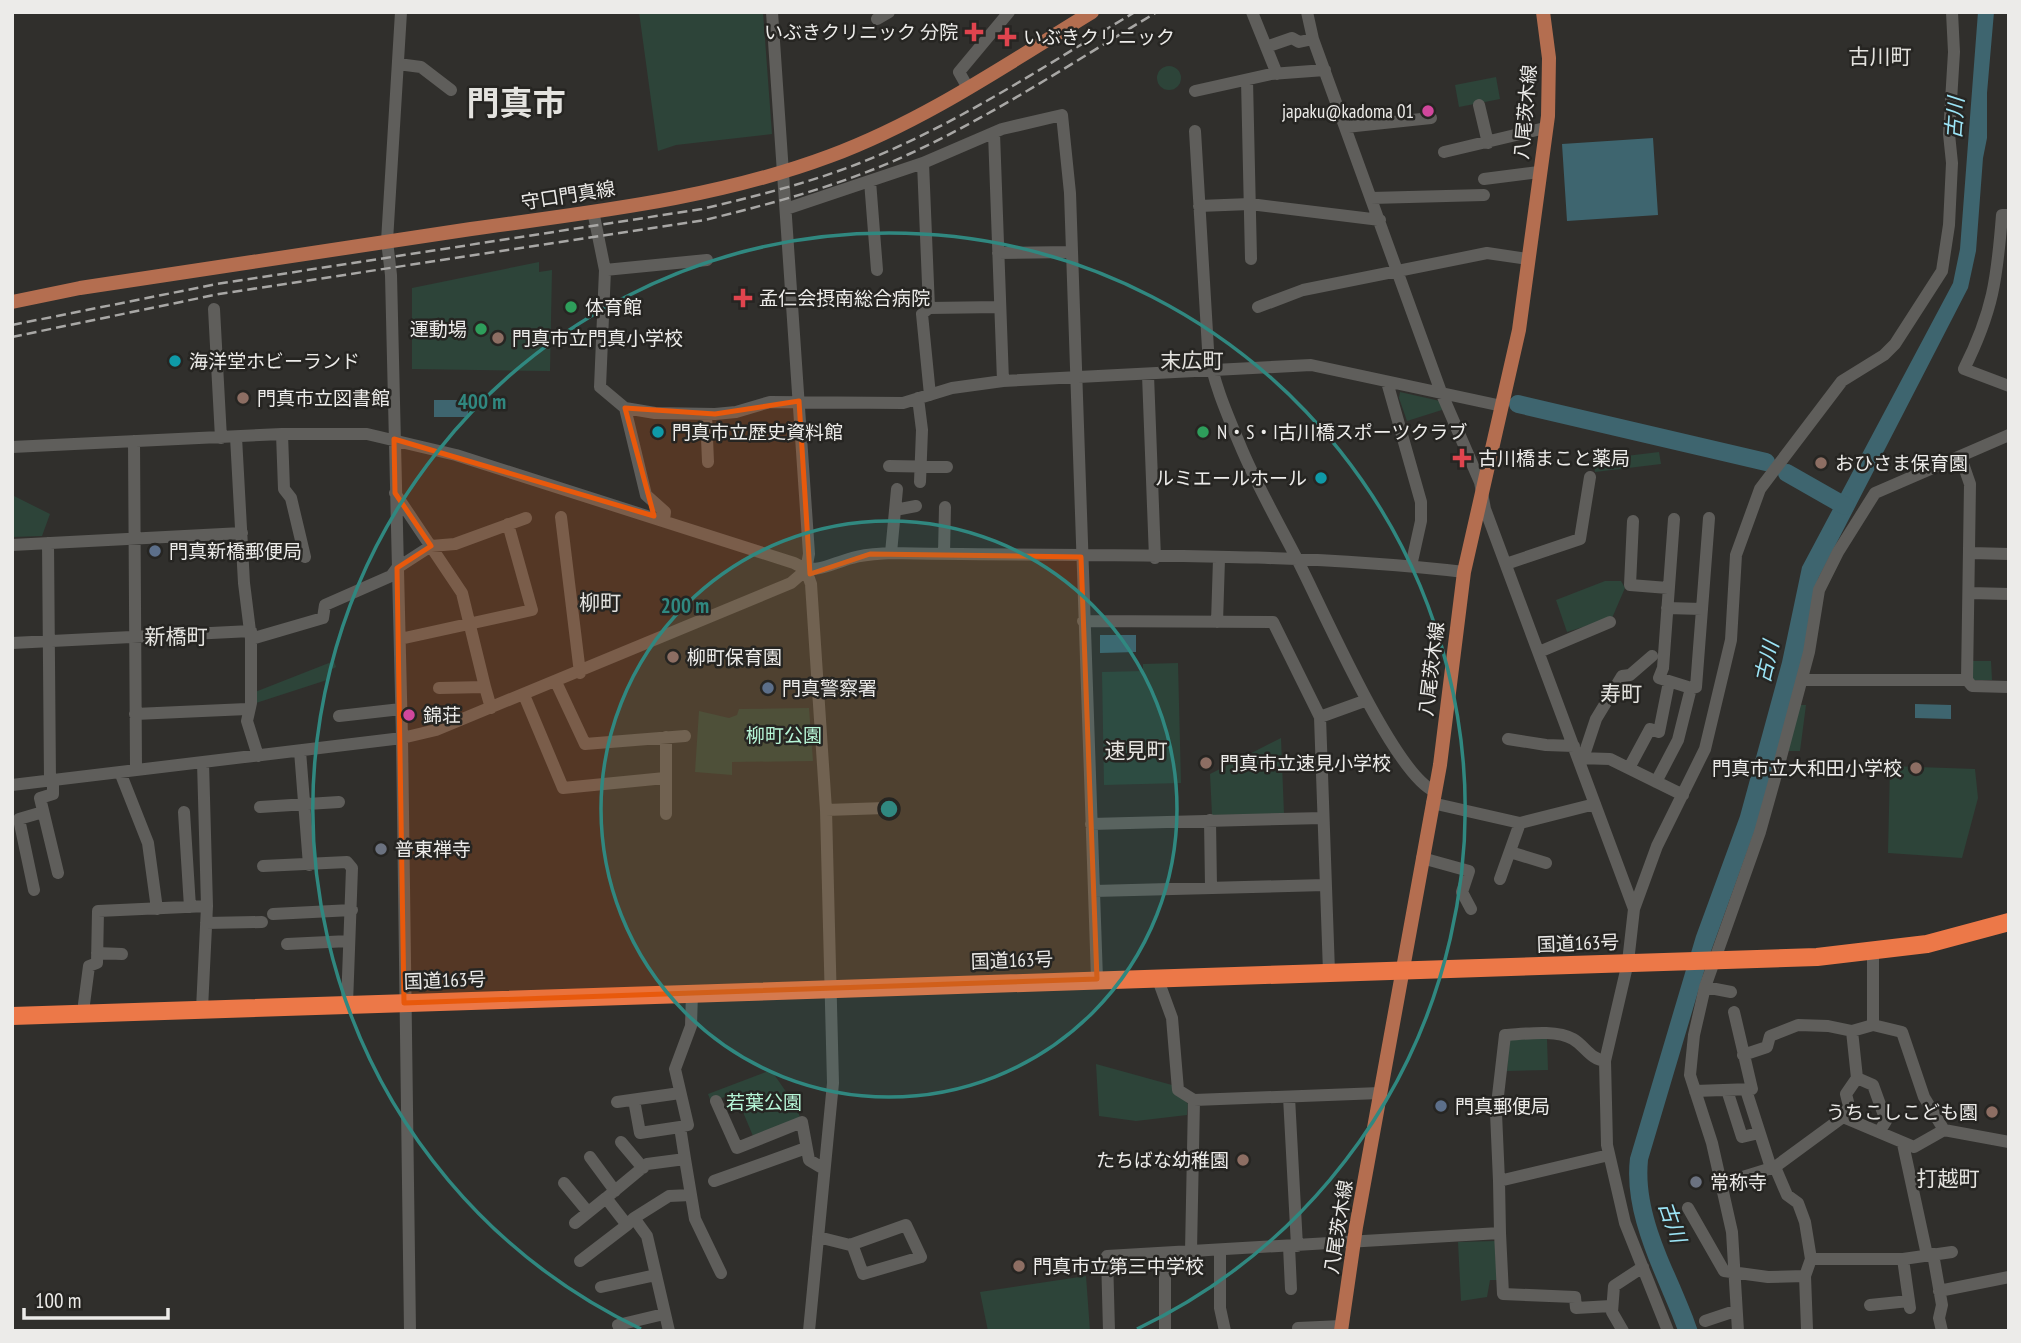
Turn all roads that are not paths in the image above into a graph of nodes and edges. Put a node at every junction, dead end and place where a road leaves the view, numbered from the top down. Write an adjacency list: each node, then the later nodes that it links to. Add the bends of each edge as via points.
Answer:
1 (401, 12): 11 (street)
2 (772, 12): 28 (street)
3 (1009, 12): 15 (street, via 959,72)
4 (1092, 12): 15 (main road, 守口門真線)
5 (1252, 12): 10 (street)
6 (1307, 12): 9 (street)
7 (1543, 12): 21 (main road, 八尾茨木線, via 1549,58)
8 (1952, 12): 159 (street, via 1952,163 1942,271 1895,344 1842,380 1772,470 1750,512 1735,564 1731,640 1720,699 1705,750)
9 (1313, 39): 10 (street, via 1299,42 1292,38); 12 (street)
10 (1266, 47): 13 (street)
11 (398, 64): 16 (street, via 421,67); 39 (street)
12 (1325, 70): 13 (street); 20 (street)
13 (1277, 74): 14 (street)
14 (1247, 80): 17 (street); 33 (street)
15 (968, 88): 28 (main road, 守口門真線, via 862,143)
16 (451, 90)
17 (1200, 90)
18 (1479, 105): 24 (street)
19 (1431, 118): 20 (street)
20 (1346, 127): 32 (street)
21 (1545, 128): 24 (street); 27 (main road, 八尾茨木線)
22 (1195, 131): 34 (street)
23 (994, 132): 26 (street); 40 (street, via 1062,115); 41 (street)
24 (1488, 143): 25 (street)
25 (1444, 152)
26 (923, 163): 30 (street); 51 (street)
27 (1539, 172): 29 (street); 43 (main road, 八尾茨木線)
28 (783, 173): 35 (street); 36 (main road, 守口門真線, via 716,190)
29 (1484, 179)
30 (870, 181): 35 (street); 46 (street)
31 (1484, 195): 32 (street)
32 (1371, 198): 38 (street)
33 (1250, 204): 34 (street); 38 (street); 42 (street)
34 (1199, 206): 53 (street)
35 (786, 209): 61 (street)
36 (593, 211): 39 (main road, 守口門真線); 45 (street)
37 (2009, 215): 58 (street, via 2002,215 1998,277 1986,326 1964,369)
38 (1380, 220): 47 (street)
39 (387, 241): 48 (main road, 守口門真線); 69 (street)
40 (1071, 252): 41 (street); 55 (street)
41 (998, 253): 49 (street)
42 (1251, 258)
43 (1528, 258): 47 (street, via 1487,253); 62 (main road, 八尾茨木線, via 1519,330)
44 (707, 260): 45 (street)
45 (605, 270): 63 (street, via 600,387)
46 (877, 270)
47 (1398, 270): 50 (street, via 1303,290); 59 (street)
48 (12, 302)
49 (999, 307): 51 (street); 56 (street)
50 (1258, 307)
51 (929, 308): 60 (street, via 922,314)
52 (214, 309): 68 (street)
53 (1212, 370): 54 (street); 57 (street, via 1311,365); 105 (street, via 1241,447)
54 (1148, 375): 55 (street); 103 (street)
55 (1077, 379): 56 (street); 102 (street)
56 (1003, 381): 60 (street)
57 (1387, 382): 59 (street); 107 (street, via 1421,502)
58 (2009, 386)
59 (1441, 393): 62 (street); 81 (street)
60 (924, 397): 61 (street, via 903,403); 74 (street)
61 (799, 401): 64 (street); 109 (street, via 809,554)
62 (1502, 406): 81 (main road, 八尾茨木線)
63 (625, 408): 64 (street, via 655,414); 89 (street, via 640,479 646,495 665,512)
64 (706, 414): 73 (street)
65 (282, 434): 67 (street); 69 (street, via 325,432); 101 (street, via 284,489 291,498)
66 (2009, 435): 72 (street)
67 (236, 437): 68 (street); 92 (street)
68 (221, 438): 70 (street)
69 (394, 439): 80 (street); 89 (street)
70 (134, 441): 71 (street); 93 (street)
71 (12, 447)
72 (1961, 458): 97 (street, via 1970,484); 128 (street, via 1875,493 1823,579)
73 (708, 462)
74 (920, 465): 75 (street); 76 (street); 78 (street)
75 (889, 466)
76 (947, 467)
77 (1590, 477): 106 (street, via 1580,539)
78 (920, 482)
79 (897, 489): 84 (street)
80 (395, 493): 96 (street); 108 (street)
81 (1483, 496): 106 (street); 110 (main road, 八尾茨木線)
82 (916, 506): 84 (street)
83 (945, 508): 99 (street)
84 (895, 510): 98 (street)
85 (526, 517): 91 (street)
86 (561, 517): 127 (street)
87 (1709, 517): 115 (street)
88 (1674, 519): 111 (street)
89 (664, 520): 109 (street)
90 (1633, 521): 111 (street, via 1630,585)
91 (508, 524): 96 (street, via 455,544); 119 (street, via 532,610)
92 (242, 533): 93 (street); 120 (street)
93 (136, 538): 94 (street); 121 (street)
94 (48, 543): 95 (street); 123 (street)
95 (12, 545)
96 (431, 546): 108 (street); 119 (street, via 462,593)
97 (1971, 553): 100 (street); 112 (street)
98 (891, 554): 99 (street); 109 (street, via 870,554 822,570)
99 (944, 554): 102 (street)
100 (2009, 554)
101 (305, 557)
102 (1081, 557): 103 (street); 116 (street)
103 (1155, 558): 104 (street)
104 (1219, 559): 105 (street); 117 (street)
105 (1298, 561): 107 (street); 137 (street)
106 (1506, 564): 125 (street)
107 (1411, 566): 110 (street)
108 (397, 568): 120 (street, via 391,576 326,606 323,618); 122 (street)
109 (806, 570): 127 (street, via 791,583); 166 (street, via 811,584)
110 (1464, 572): 160 (main road, 八尾茨木線)
111 (1668, 588): 114 (street)
112 (1970, 593): 113 (street); 129 (street)
113 (2009, 594)
114 (1667, 608): 115 (street); 130 (street, via 1659,678)
115 (1702, 609): 135 (street, via 1696,687)
116 (1083, 621): 117 (street); 173 (street)
117 (1217, 622): 143 (street, via 1273,622)
118 (1610, 622): 125 (street)
119 (470, 624): 122 (street); 132 (street)
120 (251, 635): 121 (street); 139 (street, via 251,704)
121 (135, 637): 123 (street); 141 (street)
122 (400, 639): 140 (street)
123 (48, 642): 124 (street); 156 (street)
124 (12, 643)
125 (1539, 652): 149 (street)
126 (1652, 656): 149 (street, via 1630,675 1622,676)
127 (580, 673): 131 (street)
128 (1802, 680): 129 (street); 201 (street, via 1760,832)
129 (1967, 680): 133 (street, via 1972,686)
130 (1670, 681): 135 (street); 152 (street, via 1659,732 1650,729)
131 (556, 682): 136 (street); 145 (street, via 584,744)
132 (485, 687): 134 (street); 138 (street)
133 (2009, 687)
134 (439, 688)
135 (1691, 688): 157 (street, via 1678,740)
136 (524, 695): 138 (street); 155 (street, via 563,788)
137 (1367, 700): 143 (street); 160 (street, via 1410,770)
138 (491, 708): 146 (street)
139 (247, 709): 141 (street); 150 (street)
140 (401, 709): 142 (street); 146 (street)
141 (135, 715): 153 (street)
142 (338, 716)
143 (1320, 717): 170 (street)
144 (685, 736): 145 (street)
145 (666, 737): 155 (street)
146 (402, 738): 148 (street); 211 (street)
147 (1508, 739): 149 (street)
148 (300, 751): 150 (street); 162 (street)
149 (1578, 754): 152 (street, via 1610,759); 163 (street)
150 (258, 756): 151 (street)
151 (203, 762): 153 (street); 185 (street)
152 (1629, 768): 157 (street)
153 (136, 769): 154 (street)
154 (120, 772): 156 (street); 187 (street, via 148,842)
155 (665, 778): 169 (street)
156 (51, 781): 158 (street); 168 (street, via 53,794 40,798)
157 (1656, 782): 159 (street)
158 (12, 785)
159 (1683, 795): 189 (street, via 1657,846)
160 (1433, 797): 172 (street); 175 (main road, 八尾茨木線)
161 (339, 802): 162 (street)
162 (304, 804): 164 (street); 177 (street)
163 (1595, 804): 172 (street); 189 (street)
164 (260, 807)
165 (885, 807): 166 (street)
166 (826, 810): 207 (street)
167 (184, 811): 186 (street)
168 (43, 813): 179 (street); 183 (street, via 19,819)
169 (666, 814)
170 (1323, 818): 171 (street); 181 (street)
171 (1210, 820): 173 (street); 182 (street)
172 (1520, 823): 174 (street)
173 (1091, 824): 184 (street)
174 (1510, 852): 176 (street); 180 (street)
175 (1422, 858): 188 (street, via 1469,871 1462,892); 203 (main road, 八尾茨木線)
176 (1546, 863)
177 (309, 864): 178 (street); 190 (street, via 347,862 352,868)
178 (263, 866)
179 (58, 873)
180 (1500, 879)
181 (1325, 885): 182 (street); 204 (street)
182 (1211, 887): 184 (street)
183 (34, 890)
184 (1094, 891): 205 (street)
185 (207, 906): 186 (street); 195 (street)
186 (190, 907): 187 (street)
187 (157, 909): 199 (street, via 98,911)
188 (1471, 909)
189 (1634, 909): 202 (street)
190 (352, 910): 192 (street); 196 (street)
191 (2009, 912): 201 (highway, 国道163号, via 1864,942)
192 (273, 914)
193 (262, 922): 195 (street)
194 (2009, 922): 198 (highway, 国道163号, via 1927,944)
195 (206, 923): 214 (street)
196 (349, 941): 197 (street); 212 (street)
197 (287, 944)
198 (1873, 951): 201 (highway, 国道163号); 218 (street)
199 (97, 953): 200 (street); 213 (street, via 97,962 89,966)
200 (122, 954)
201 (1715, 955): 202 (highway, 国道163号); 208 (street)
202 (1635, 957): 203 (highway, 国道163号); 221 (street)
203 (1405, 964): 204 (highway, 国道163号); 227 (main road, 八尾茨木線)
204 (1329, 968): 205 (highway, 国道163号); 206 (highway, 国道163号)
205 (1097, 974): 206 (highway, 国道163号); 207 (highway, 国道163号)
206 (1157, 977): 230 (street, via 1171,1018 1178,1090)
207 (832, 983): 210 (highway, 国道163号); 211 (highway, 国道163号); 247 (street, via 833,1083)
208 (1705, 987): 209 (street); 225 (street, via 1690,1075)
209 (1731, 992)
210 (692, 993): 211 (highway, 国道163号); 226 (street, via 691,1026 674,1069)
211 (405, 997): 212 (highway, 国道163号); 289 (street)
212 (347, 999): 214 (highway, 国道163号)
213 (85, 1004): 214 (highway, 国道163号); 215 (highway, 国道163号)
214 (202, 1004): 217 (highway, 国道163号)
215 (12, 1006)
216 (1734, 1012): 220 (street)
217 (12, 1016)
218 (1873, 1025): 219 (street); 235 (street, via 1902,1032 1924,1097)
219 (1852, 1031): 220 (street, via 1798,1025 1770,1036 1767,1048); 222 (street)
220 (1743, 1055): 224 (street, via 1752,1089)
221 (1605, 1060): 242 (street); 249 (street, via 1591,1055 1572,1038 1505,1035 1496,1113)
222 (1857, 1078): 233 (street, via 1846,1094 1849,1106); 236 (street, via 1873,1085 1886,1121)
223 (1727, 1090): 224 (street); 225 (street); 237 (street, via 1742,1137)
224 (1746, 1090): 237 (street)
225 (1695, 1091): 251 (street)
226 (680, 1093): 229 (street); 234 (street, via 688,1125)
227 (1380, 1093): 228 (street); 260 (main road, 八尾茨木線)
228 (1289, 1097): 230 (street); 262 (street)
229 (634, 1100): 232 (street); 234 (street, via 640,1133)
230 (1195, 1100): 264 (street)
231 (716, 1101): 241 (street, via 737,1147 802,1122)
232 (617, 1102)
233 (1843, 1118): 236 (street); 246 (street)
234 (680, 1127): 244 (street)
235 (1944, 1130): 239 (street); 240 (street, via 1914,1147)
236 (1878, 1132): 240 (street)
237 (1759, 1133): 246 (street)
238 (621, 1142): 245 (street)
239 (2009, 1142)
240 (1903, 1144): 267 (street)
241 (807, 1148): 247 (street, via 809,1160); 248 (street)
242 (1609, 1155): 249 (street); 271 (street, via 1625,1223)
243 (590, 1157): 252 (street)
244 (685, 1159): 245 (street); 253 (street)
245 (643, 1168): 252 (street)
246 (1773, 1168): 251 (street); 268 (street, via 1787,1195 1798,1203)
247 (824, 1169): 259 (street)
248 (714, 1181)
249 (1499, 1181): 258 (street)
250 (564, 1183): 255 (street)
251 (1720, 1184): 273 (street, via 1732,1232)
252 (611, 1195): 255 (street); 256 (street)
253 (691, 1195): 256 (street, via 669,1196); 272 (street, via 695,1219)
254 (1688, 1208): 273 (street, via 1724,1271)
255 (588, 1212): 257 (street)
256 (631, 1222): 270 (street); 274 (street, via 647,1236)
257 (575, 1223)
258 (1500, 1233): 260 (street); 280 (street, via 1503,1294 1575,1297 1576,1308)
259 (818, 1237): 261 (street); 291 (street)
260 (1354, 1241): 262 (street); 287 (main road, 八尾茨木線)
261 (852, 1244): 261 (street, via 906,1225 921,1257 863,1275)
262 (1293, 1246): 263 (street); 278 (street)
263 (1220, 1250): 264 (street); 294 (street, via 1220,1308)
264 (1191, 1251): 266 (street)
265 (1952, 1252): 267 (street)
266 (1165, 1253): 292 (street, via 1107,1256); 293 (street)
267 (1930, 1255): 269 (street); 279 (street)
268 (1811, 1259): 269 (street); 275 (street)
269 (1903, 1259): 281 (street, via 1909,1305)
270 (580, 1261)
271 (1643, 1268): 280 (street, via 1614,1286); 296 (street)
272 (722, 1273)
273 (1734, 1273): 275 (street); 282 (street)
274 (656, 1275): 277 (street); 283 (street)
275 (1805, 1276): 288 (street)
276 (2009, 1277): 279 (street)
277 (601, 1287)
278 (1291, 1290)
279 (1939, 1291): 298 (street)
280 (1611, 1306): 295 (street)
281 (1870, 1306)
282 (1735, 1311): 284 (street); 297 (street)
283 (664, 1314): 285 (street); 290 (street)
284 (1705, 1321)
285 (618, 1325)
286 (1298, 1328): 287 (street)
287 (1341, 1328)
288 (1807, 1329)
289 (410, 1331)
290 (668, 1331)
291 (808, 1331)
292 (1109, 1331)
293 (1165, 1331)
294 (1225, 1331)
295 (1623, 1331)
296 (1668, 1331)
297 (1738, 1331)
298 (1942, 1331)

